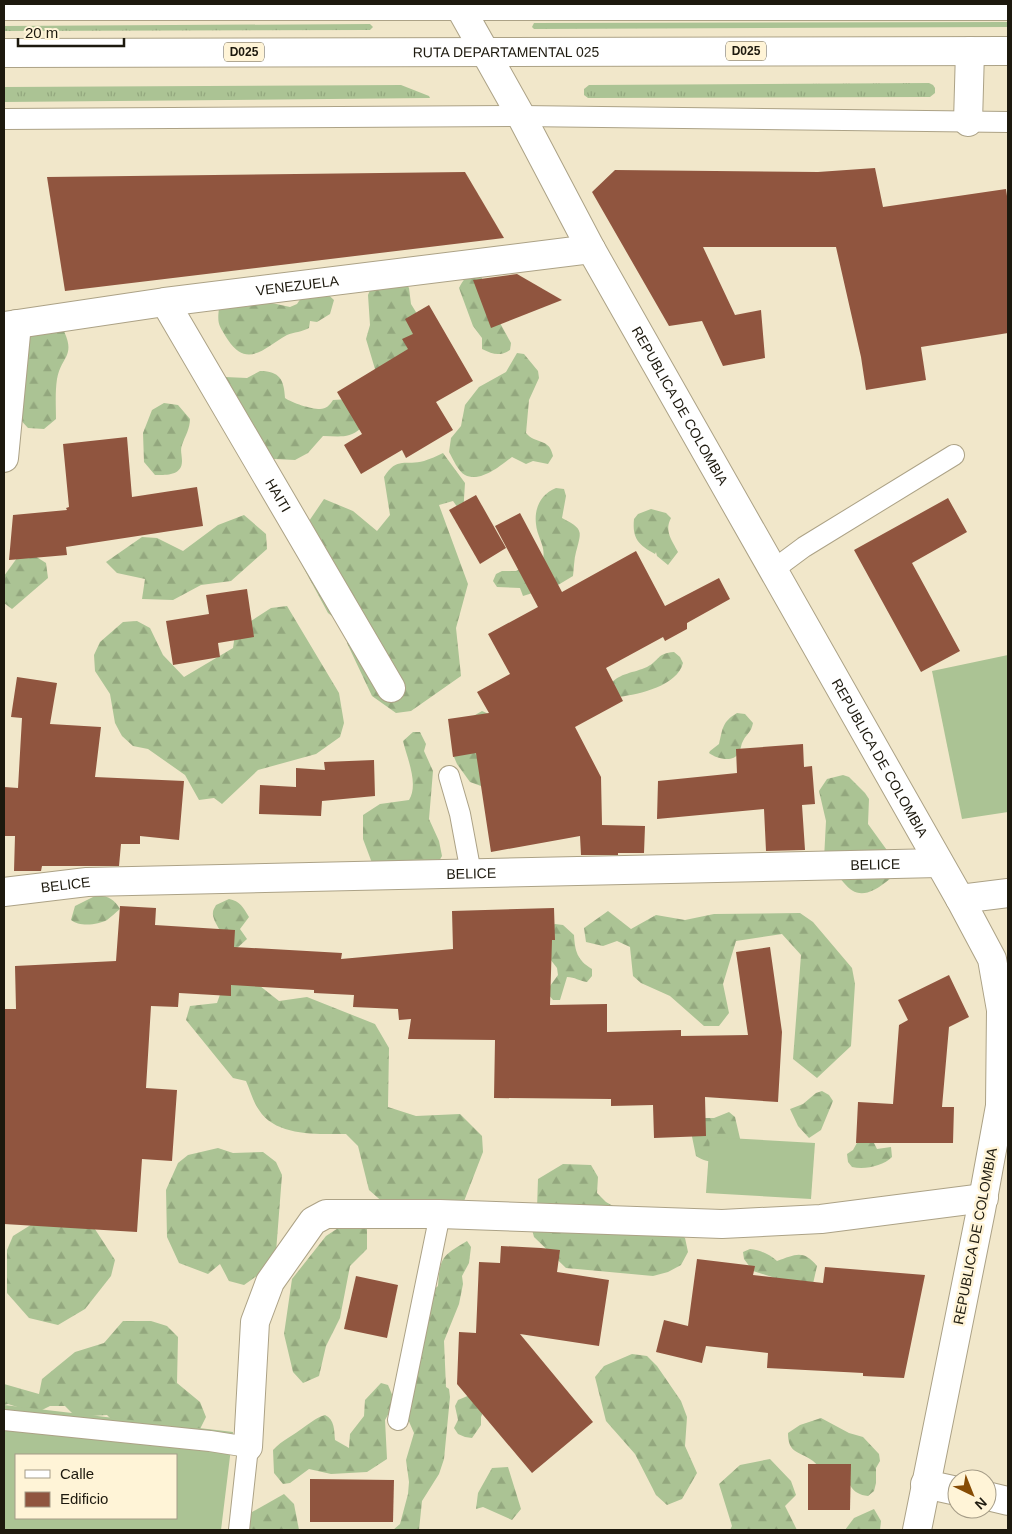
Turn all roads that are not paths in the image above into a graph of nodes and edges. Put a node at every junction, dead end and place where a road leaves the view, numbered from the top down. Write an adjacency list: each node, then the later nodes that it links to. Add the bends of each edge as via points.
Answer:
1 (458, 5): 2 (main road); 3 (main road); 4 (main road, REPUBLICA DE COLOMBIA)
2 (4, 6)
3 (1008, 6)
4 (484, 51): 5 (main road, RUTA DEPARTAMENTAL 025 / D025); 7 (main road, RUTA DEPARTAMENTAL 025 / D025); 8 (main road, REPUBLICA DE COLOMBIA)
5 (970, 51): 6 (main road, RUTA DEPARTAMENTAL 025 / D025); 10 (main road)
6 (1008, 51)
7 (4, 53)
8 (521, 116): 9 (lane); 10 (lane); 12 (main road, REPUBLICA DE COLOMBIA)
9 (4, 119)
10 (968, 122): 11 (lane)
11 (1008, 122)
12 (591, 250): 13 (main road, VENEZUELA); 17 (main road, REPUBLICA DE COLOMBIA)
13 (165, 302): 14 (main road, VENEZUELA); 18 (main road, HAITI)
14 (11, 325): 16 (main road)
15 (954, 455): 17 (lane, via 804,547)
16 (4, 458)
17 (773, 570): 20 (main road, REPUBLICA DE COLOMBIA)
18 (390, 688)
19 (449, 776): 21 (lane)
20 (939, 863): 21 (main road, BELICE); 24 (main road, REPUBLICA DE COLOMBIA)
21 (471, 873): 22 (main road, BELICE, via 87,882)
22 (4, 892)
23 (1008, 893): 24 (main road)
24 (960, 899): 25 (main road, REPUBLICA DE COLOMBIA, via 992,959 1001,1010 1000,1106)
25 (984, 1198): 26 (main road, via 821,1219 722,1224); 30 (main road, REPUBLICA DE COLOMBIA)
26 (440, 1214): 28 (lane); 29 (main road, via 326,1214 314,1221 270,1282 255,1322)
27 (4, 1420): 29 (lane)
28 (398, 1420)
29 (248, 1447): 32 (lane)
30 (925, 1484): 31 (main road); 33 (main road, REPUBLICA DE COLOMBIA)
31 (947, 1489)
32 (239, 1530)
33 (917, 1530)

